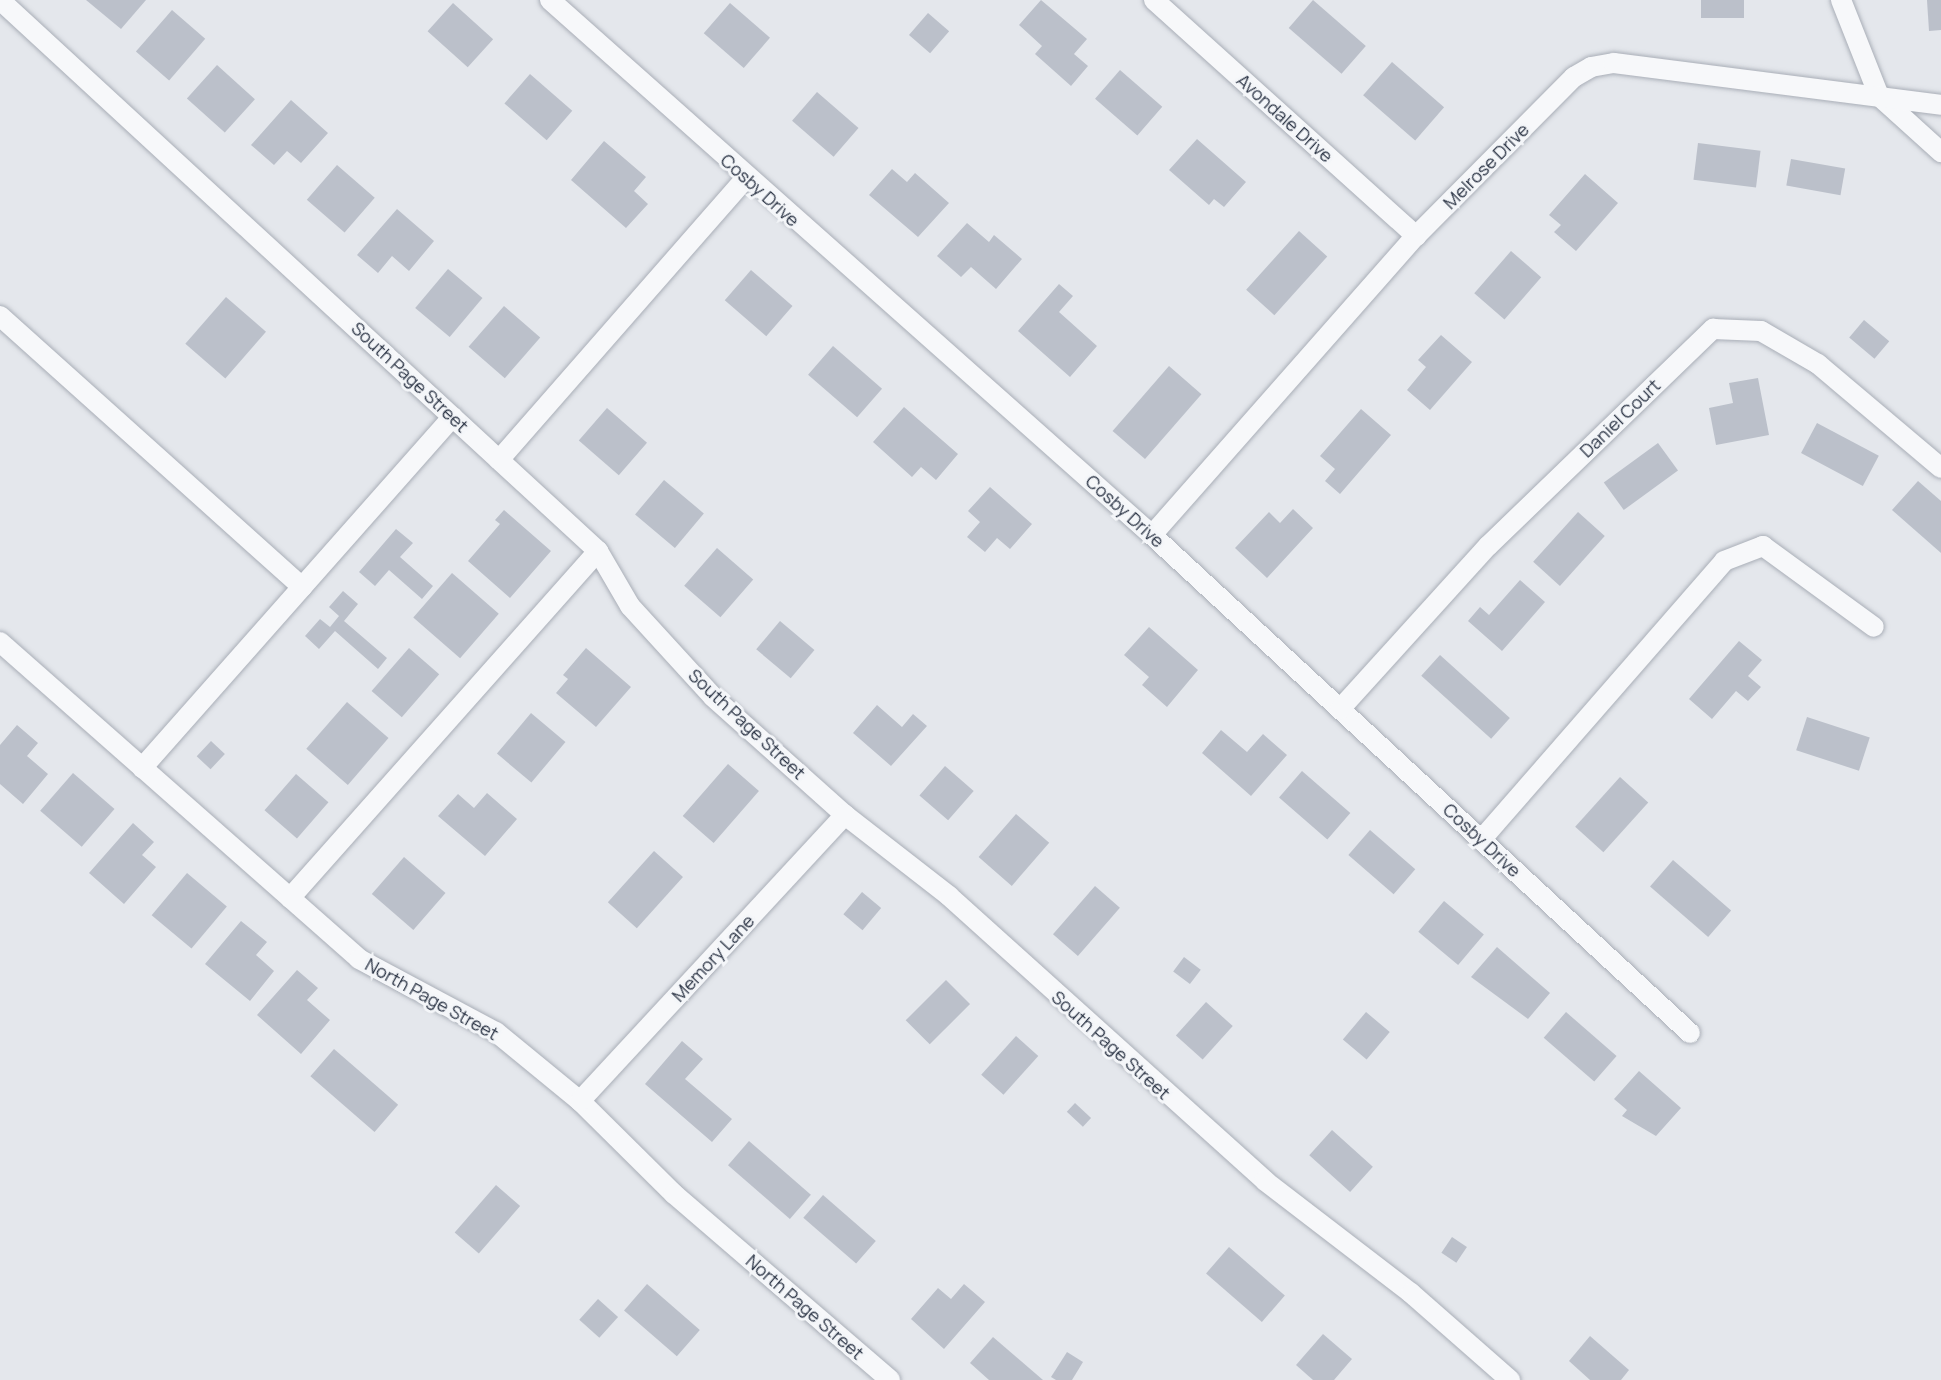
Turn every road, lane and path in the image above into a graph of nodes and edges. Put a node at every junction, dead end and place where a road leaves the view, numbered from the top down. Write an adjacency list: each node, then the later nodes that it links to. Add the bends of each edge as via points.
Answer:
1 (0, 0): 11 (street, South Page Street)
2 (550, 0): 8 (street, Cosby Drive)
3 (1154, 0): 9 (street, Avondale Drive)
4 (1841, 0): 5 (street)
5 (1879, 96): 6 (street, Melrose Drive); 7 (street); 9 (street, Melrose Drive, via 1614,63 1591,67 1574,77)
6 (1941, 105)
7 (1941, 152)
8 (746, 178): 12 (street); 14 (street, Cosby Drive)
9 (1416, 236): 14 (street, Melrose Drive)
10 (0, 316): 16 (street)
11 (453, 417): 12 (street, South Page Street); 16 (street)
12 (499, 460): 15 (street, South Page Street)
13 (1941, 468): 19 (street, Daniel Court, via 1818,364 1761,331 1713,329 1488,546)
14 (1152, 535): 19 (street, Cosby Drive)
15 (598, 551): 21 (street, South Page Street, via 630,606 713,697); 23 (street)
16 (302, 587): 20 (street)
17 (1874, 627): 22 (street, via 1763,546 1724,561)
18 (0, 642): 20 (street, North Page Street)
19 (1340, 709): 22 (street, Cosby Drive)
20 (142, 768): 23 (street, North Page Street)
21 (845, 815): 25 (street, Memory Lane); 27 (street, South Page Street, via 949,896 1265,1181 1411,1293)
22 (1481, 840): 24 (street, Cosby Drive)
23 (290, 898): 25 (street, North Page Street, via 359,959 496,1032)
24 (1690, 1033)
25 (580, 1101): 26 (street, North Page Street, via 674,1194)
26 (890, 1380)
27 (1510, 1380)

